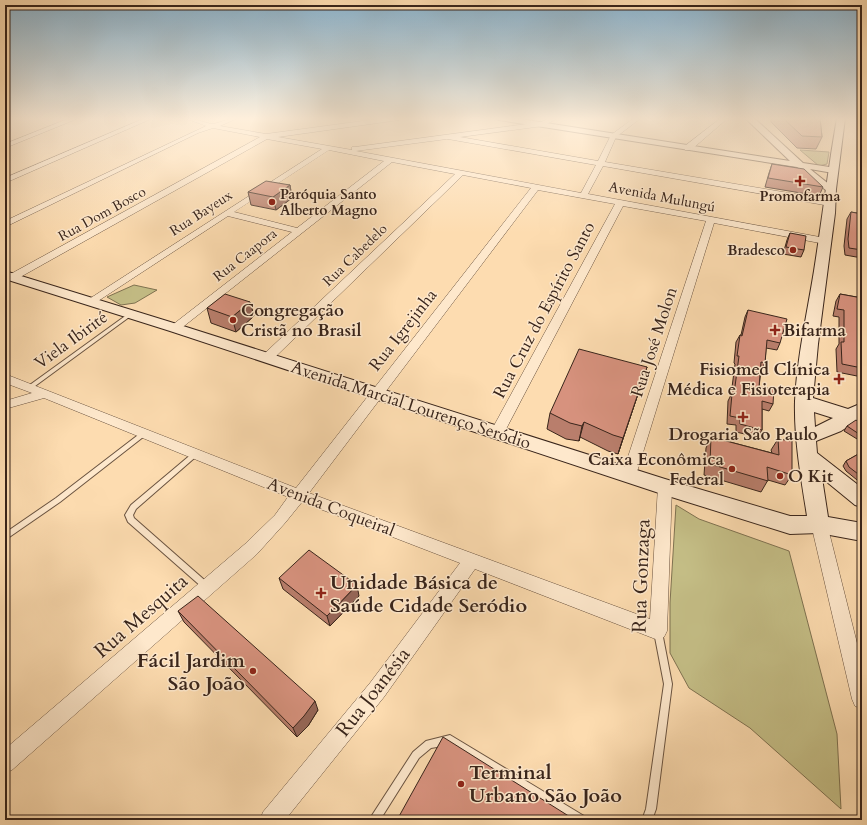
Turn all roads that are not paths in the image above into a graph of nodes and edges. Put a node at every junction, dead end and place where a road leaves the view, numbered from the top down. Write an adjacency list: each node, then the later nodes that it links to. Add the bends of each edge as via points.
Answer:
1 (60, 156): 18 (street)
2 (147, 156): 25 (street)
3 (229, 156): 28 (street, Rua Dom Bosco)
4 (315, 156): 23 (street, Rua Bayeux)
5 (372, 156): 12 (street, Avenida Mulungú)
6 (563, 156): 13 (street)
7 (604, 156): 13 (street)
8 (744, 156): 14 (street)
9 (791, 156): 14 (street)
10 (801, 156): 15 (street)
11 (835, 156): 16 (main road)
12 (390, 160): 17 (street, Avenida Mulungú); 26 (street, Rua Caapora)
13 (601, 163): 20 (street); 21 (street)
14 (800, 165): 15 (street); 21 (street)
15 (812, 167): 16 (street)
16 (833, 170): 21 (main road)
17 (461, 173): 19 (street, Avenida Mulungú); 32 (street, Rua Cabedelo)
18 (5, 180)
19 (536, 187): 20 (street, Avenida Mulungú); 35 (street, Rua Igrejinha)
20 (583, 196): 22 (street, Avenida Mulungú)
21 (830, 196): 27 (main road)
22 (620, 203): 24 (street, Avenida Mulungú); 40 (street, Rua Cruz do Espírito Santo)
23 (226, 213): 26 (street); 29 (street, Rua Bayeux)
24 (711, 220): 27 (street, Avenida Mulungú); 44 (street, Rua José Molon)
25 (5, 224)
26 (298, 231): 31 (street, Rua Caapora)
27 (825, 241): 37 (main road)
28 (8, 276): 29 (main road, Avenida Marcial Lourenço Seródio)
29 (91, 302): 30 (main road, Avenida Marcial Lourenço Seródio)
30 (130, 315): 31 (main road, Avenida Marcial Lourenço Seródio); 34 (lane, Viela Ibirité)
31 (174, 328): 32 (main road, Avenida Marcial Lourenço Seródio)
32 (267, 358): 35 (main road, Avenida Marcial Lourenço Seródio)
33 (5, 378): 34 (street, Avenida Coqueiral)
34 (29, 388): 36 (street, Avenida Coqueiral)
35 (377, 393): 40 (main road, Avenida Marcial Lourenço Seródio); 46 (street, Rua Igrejinha)
36 (46, 394): 38 (street); 41 (street, Avenida Coqueiral)
37 (804, 401): 39 (main road, via 826,410); 42 (main road)
38 (5, 405)
39 (856, 412): 42 (main road)
40 (498, 433): 44 (main road, Avenida Marcial Lourenço Seródio)
41 (144, 434): 43 (street, Avenida Coqueiral); 50 (lane, via 53,504)
42 (807, 447): 47 (main road); 48 (main road)
43 (196, 454): 46 (street, Avenida Coqueiral); 52 (lane, via 133,507 129,515 131,520)
44 (629, 475): 45 (main road, Avenida Marcial Lourenço Seródio)
45 (666, 487): 48 (main road, Avenida Marcial Lourenço Seródio, via 790,526); 53 (street, Rua Gonzaga)
46 (299, 495): 51 (street, Avenida Coqueiral); 52 (street, Rua Mesquita, via 251,549)
47 (862, 499)
48 (819, 524): 49 (main road, Avenida Marcial Lourenço Seródio); 54 (street)
49 (862, 532)
50 (5, 537)
51 (471, 561): 53 (street, Avenida Coqueiral); 56 (street, Rua Joanésia, via 377,690)
52 (207, 587): 55 (street, Rua Mesquita)
53 (658, 631): 59 (lane, Rua Gonzaga, via 668,684 651,809)
54 (862, 699)
55 (5, 762)
56 (271, 820)
57 (374, 820): 58 (lane, via 416,755 429,744 450,740)
58 (580, 820)
59 (647, 820)

